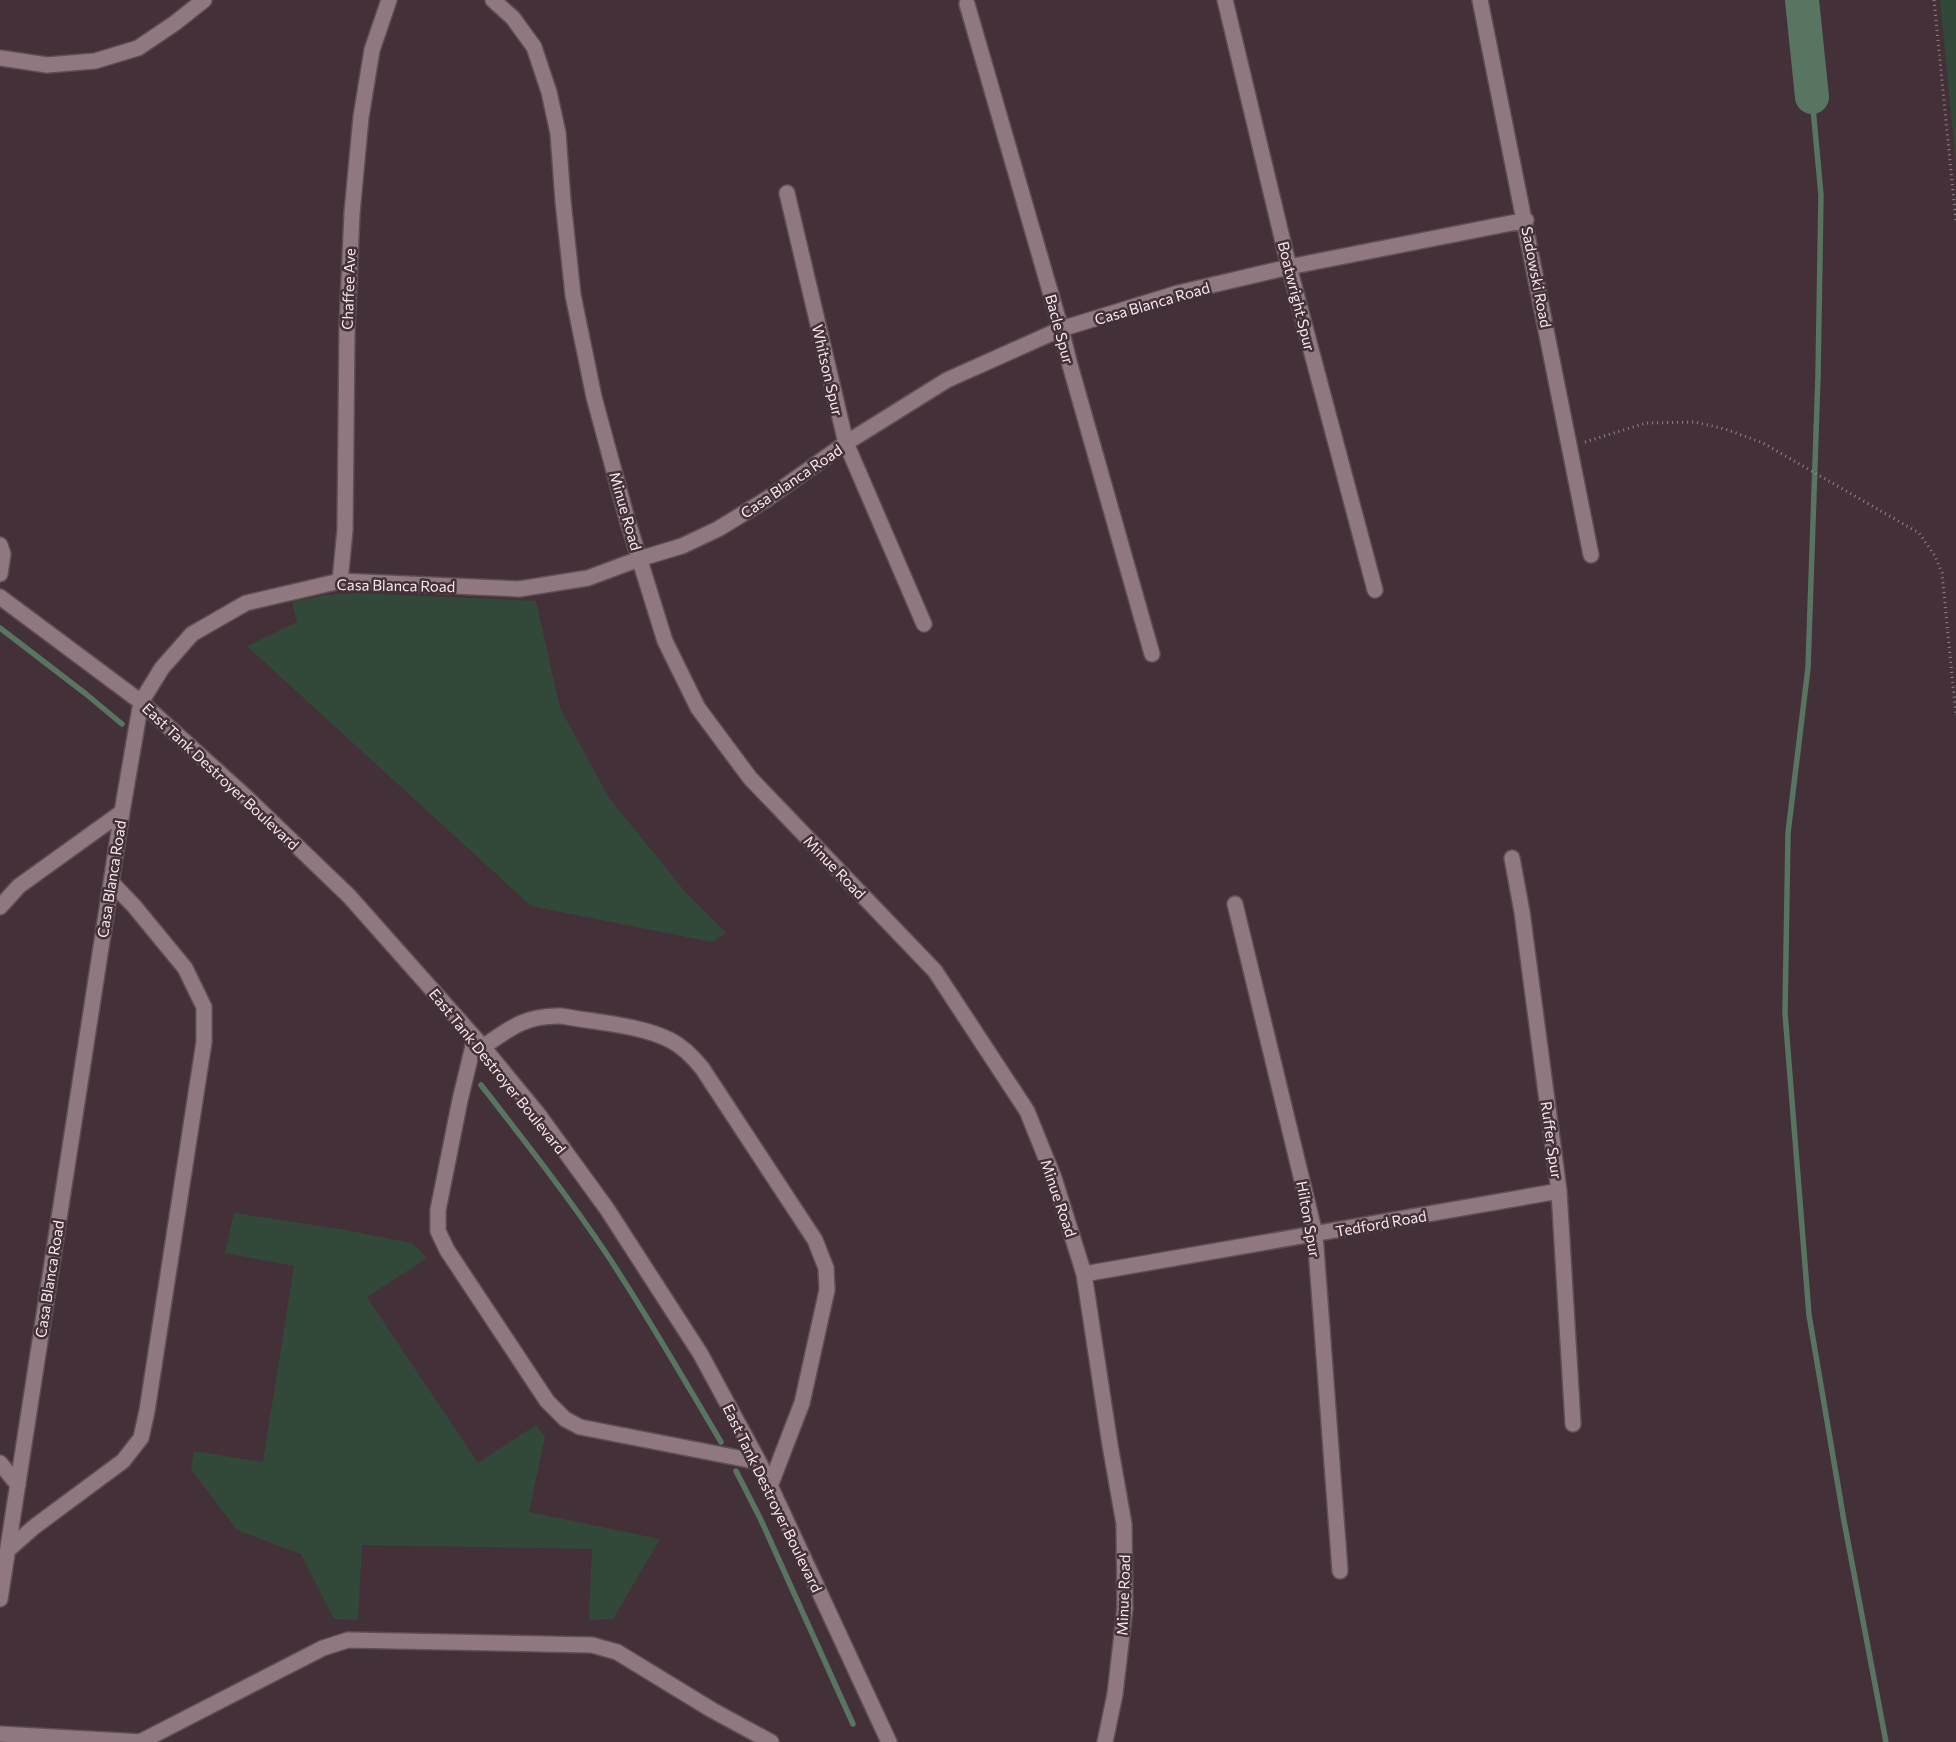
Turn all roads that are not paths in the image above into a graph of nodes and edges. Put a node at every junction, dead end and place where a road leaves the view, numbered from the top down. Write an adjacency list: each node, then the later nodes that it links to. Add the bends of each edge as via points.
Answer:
1 (204, 0): 7 (street, via 138,48 95,62 47,65)
2 (388, 0): 17 (street, Chaffee Ave, via 372,50 352,213 346,328 345,530)
3 (492, 0): 15 (street, Minue Road, via 513,18 534,47 549,92 558,132 573,295 594,397)
4 (1225, 0): 10 (street, Boatwright Spur)
5 (1480, 0): 9 (street, Sadowski Road)
6 (967, 4): 11 (street, Bacle Spur)
7 (0, 58)
8 (787, 193): 12 (street, Whitson Spur)
9 (1526, 220): 10 (street, Casa Blanca Road); 14 (street, Sadowski Road)
10 (1289, 267): 11 (street, Casa Blanca Road, via 1178,293); 18 (street, Boatwright Spur)
11 (1061, 329): 12 (street, Casa Blanca Road, via 947,380); 21 (street, Bacle Spur)
12 (846, 444): 15 (street, Casa Blanca Road, via 718,530 682,546); 20 (street, Whitson Spur)
13 (0, 545): 16 (street, via 3,554)
14 (1591, 555)
15 (639, 559): 17 (street, Casa Blanca Road, via 588,578 519,589); 31 (street, Minue Road, via 665,641 698,708 750,778 935,970 1027,1111 1054,1178)
16 (0, 574)
17 (340, 581): 22 (street, Casa Blanca Road, via 246,603 192,634 162,668)
18 (1375, 590)
19 (0, 598): 22 (street, East Tank Destroyer Boulevard)
20 (924, 624)
21 (1152, 654)
22 (141, 702): 23 (street, Casa Blanca Road); 28 (street, East Tank Destroyer Boulevard, via 349,896)
23 (122, 812): 25 (street, Casa Blanca Road); 27 (street, via 19,886)
24 (1512, 858): 29 (street, Ruffer Spur)
25 (111, 882): 35 (street, Casa Blanca Road); 37 (street, via 185,968 204,1007 204,1042 147,1411 140,1438 123,1461)
26 (1235, 904): 30 (street, Hilton Spur)
27 (0, 907)
28 (479, 1042): 33 (street, East Tank Destroyer Boulevard, via 538,1114 607,1209 700,1353); 33 (street, via 460,1100 438,1210 438,1231 447,1250 547,1401 565,1419 580,1427); 36 (street, via 520,1022 547,1015 648,1032 671,1040 702,1068 815,1240 826,1268 827,1290 802,1403)
29 (1559, 1191): 30 (street, Tedford Road); 32 (street, Ruffer Spur)
30 (1315, 1234): 31 (street, Tedford Road); 38 (street, Hilton Spur)
31 (1084, 1274): 44 (street, Minue Road, via 1124,1524 1125,1608 1115,1694)
32 (1573, 1424)
33 (759, 1462): 36 (street, East Tank Destroyer Boulevard)
34 (0, 1463): 35 (street)
35 (18, 1485): 37 (street, Casa Blanca Road)
36 (770, 1486): 43 (street, East Tank Destroyer Boulevard)
37 (8, 1550): 39 (street, Casa Blanca Road)
38 (1340, 1572)
39 (0, 1599)
40 (0, 1734): 41 (street)
41 (141, 1742): 42 (street, via 323,1648 348,1640 592,1645 617,1652)
42 (771, 1742)
43 (889, 1742)
44 (1105, 1742)

